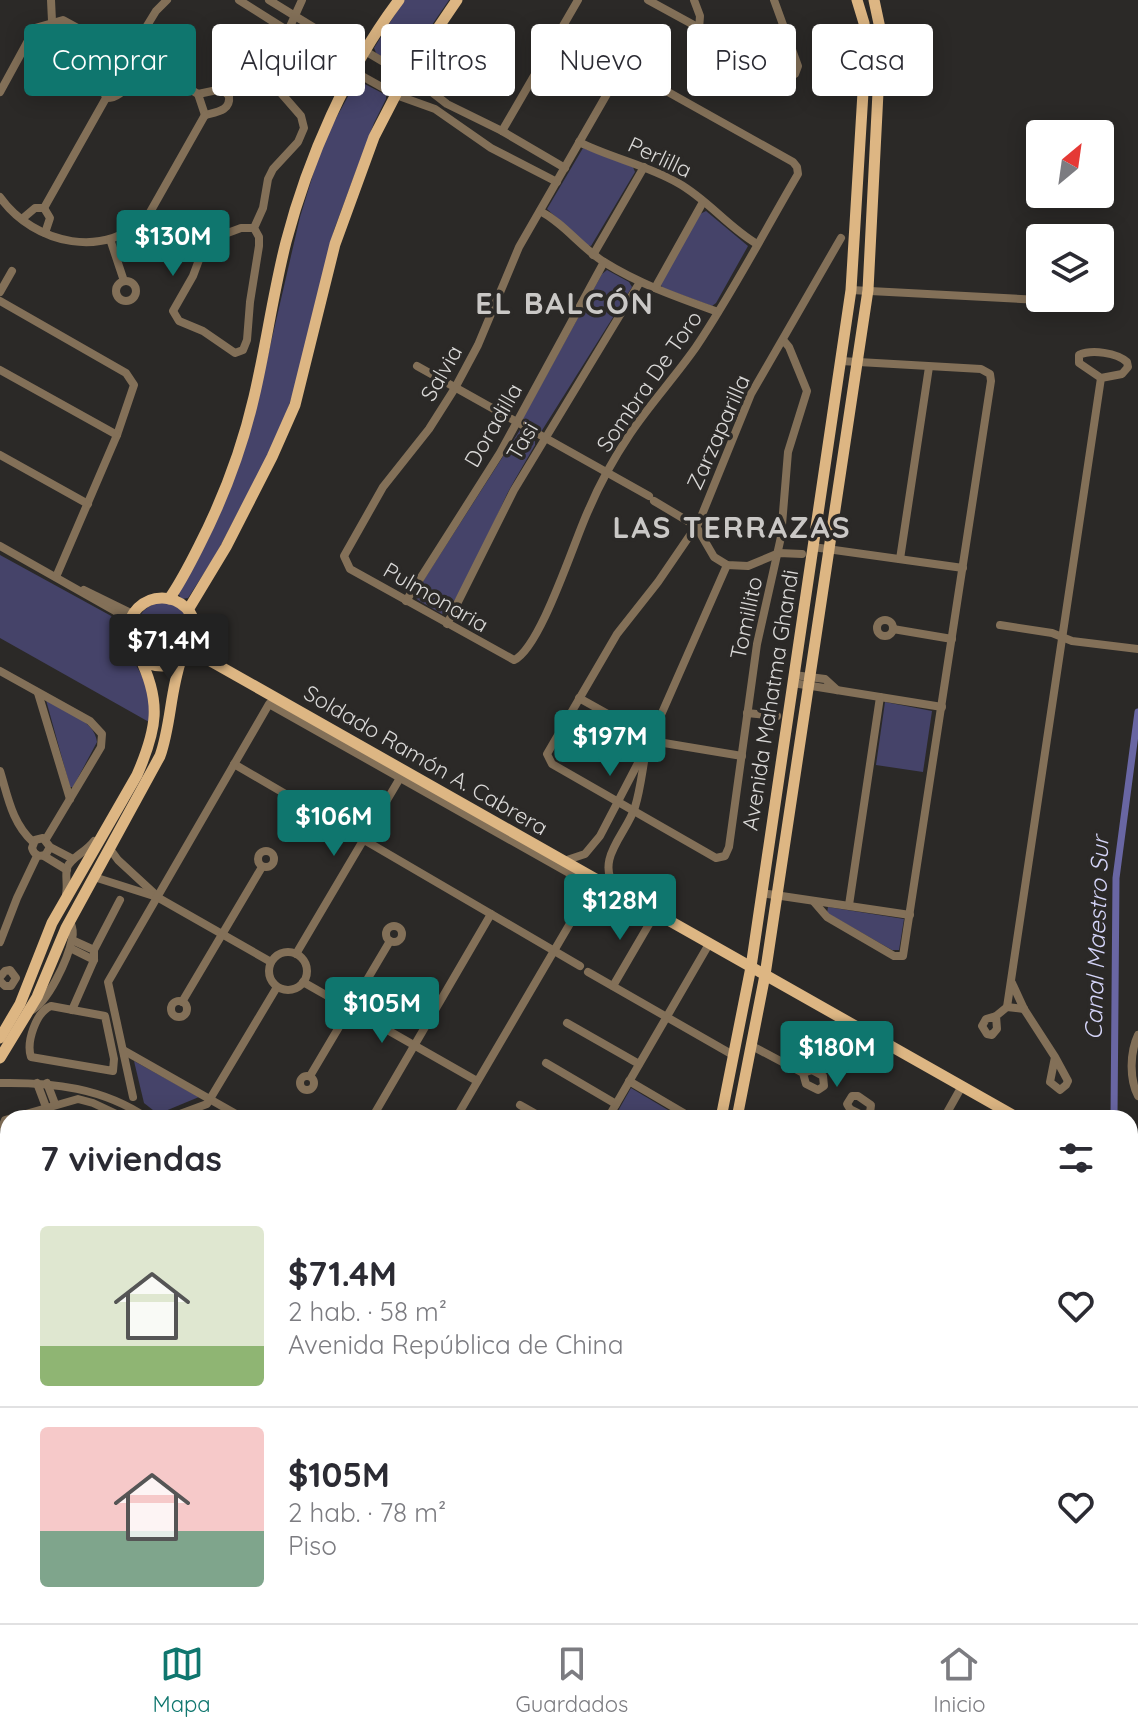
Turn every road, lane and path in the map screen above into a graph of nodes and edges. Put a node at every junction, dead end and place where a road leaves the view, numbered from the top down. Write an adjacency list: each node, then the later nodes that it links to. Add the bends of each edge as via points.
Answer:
1 (51, 0): 15 (street)
2 (167, 0): 17 (street)
3 (239, 0): 18 (street)
4 (269, 0): 14 (street)
5 (305, 0): 14 (street)
6 (399, 0): 24 (main road)
7 (457, 0): 20 (main road)
8 (578, 0): 38 (street)
9 (648, 0): 21 (street)
10 (694, 0): 22 (street)
11 (774, 0): 23 (street)
12 (857, 0): 44 (main road, Avenida Mahatma Ghandi, via 866,33)
13 (874, 0): 45 (main road, Avenida Mahatma Ghandi, via 881,33)
14 (296, 15): 19 (street); 24 (street)
15 (52, 21): 16 (street); 26 (street, via 35,28)
16 (71, 24)
17 (148, 24)
18 (277, 24)
19 (292, 24)
20 (441, 24)
21 (690, 24)
22 (699, 24)
23 (783, 24)
24 (366, 52): 25 (street)
25 (381, 61)
26 (0, 92)
27 (198, 94): 37 (street); 37 (street, via 222,89 229,96 225,109)
28 (116, 96): 34 (street)
29 (285, 96): 51 (street, via 304,128 273,169)
30 (339, 96): 94 (main road, via 295,212 253,401 230,475)
31 (395, 96): 96 (main road, via 341,225 295,405 226,547)
32 (398, 96): 36 (street)
33 (436, 96): 35 (street)
34 (106, 98): 48 (street)
35 (440, 99): 36 (street); 38 (street)
36 (435, 109): 43 (street, via 508,158)
37 (205, 115): 54 (street, via 149,214)
38 (502, 131): 42 (street)
39 (579, 142): 40 (street, Perlilla); 41 (street, Salvia, via 625,69); 42 (street, Salvia)
40 (644, 167): 47 (street, Perlilla, via 676,181); 56 (street)
41 (797, 167): 55 (street, Sombra De Toro, via 798,174)
42 (565, 168): 43 (street, Salvia)
43 (557, 182): 49 (street, Salvia)
44 (857, 188): 45 (street); 62 (main road, Avenida Mahatma Ghandi)
45 (873, 188): 63 (main road, Avenida Mahatma Ghandi)
46 (0, 197): 50 (street)
47 (703, 202): 55 (street, Perlilla); 61 (street)
48 (44, 208): 50 (street, via 35,208); 52 (street, via 50,218)
49 (540, 211): 56 (street); 75 (street, Salvia)
50 (22, 219): 52 (street)
51 (254, 228): 51 (street, via 206,241 173,311 179,321 235,353 247,340 260,241)
52 (45, 233): 54 (street, via 75,243)
53 (841, 238): 68 (street, Zarzaparilla)
54 (110, 239): 59 (street)
55 (757, 244): 67 (street, Sombra De Toro)
56 (593, 255): 57 (street)
57 (604, 262): 60 (street); 76 (street, Doradilla)
58 (12, 271): 64 (street)
59 (124, 281)
60 (640, 282): 61 (street); 78 (street, Tasi)
61 (655, 288): 67 (street)
62 (851, 290): 63 (street); 69 (main road, Avenida Mahatma Ghandi)
63 (868, 290): 65 (street); 70 (main road, Avenida Mahatma Ghandi)
64 (0, 292)
65 (1026, 299)
66 (0, 301): 77 (street, via 130,376 134,389)
67 (718, 312): 80 (street, Sombra De Toro)
68 (784, 341): 82 (street, Zarzaparilla, via 751,394); 86 (street, Tomillito, via 807,391 788,452)
69 (841, 361): 70 (street); 84 (main road, Avenida Mahatma Ghandi)
70 (857, 364): 72 (street); 85 (main road, Avenida Mahatma Ghandi)
71 (417, 366): 75 (street)
72 (929, 367): 88 (street); 91 (street, via 981,369 991,377)
73 (0, 370): 77 (street)
74 (1101, 378): 74 (street, via 1122,374 1127,362 1088,352 1079,355 1079,363); 101 (street)
75 (455, 388): 76 (street); 89 (street, Salvia, via 377,495)
76 (517, 423): 78 (street); 95 (street, Doradilla)
77 (117, 435): 81 (street)
78 (544, 438): 80 (street); 98 (street, Tasi)
79 (0, 455): 81 (street)
80 (607, 473): 82 (street); 107 (street, Sombra De Toro, via 544,617 524,653)
81 (88, 504): 92 (street)
82 (696, 526): 90 (street, via 714,557); 113 (street, Zarzaparilla, via 623,625)
83 (0, 546): 92 (street)
84 (813, 547): 85 (street); 109 (main road, Avenida Mahatma Ghandi)
85 (829, 549): 88 (street); 110 (main road, Avenida Mahatma Ghandi)
86 (779, 553): 87 (street); 90 (street, via 748,566); 115 (street, Tomillito)
87 (802, 554)
88 (900, 559): 91 (street)
89 (344, 561): 95 (street, Pulmonaria)
90 (727, 565): 117 (street)
91 (963, 568): 102 (street)
92 (56, 577): 93 (street)
93 (76, 588): 97 (street); 97 (street)
94 (169, 599): 96 (main road); 97 (main road, via 149,601)
95 (406, 601): 98 (street, Pulmonaria)
96 (188, 610): 104 (main road, via 196,625)
97 (132, 617): 105 (main road, via 129,639)
98 (447, 624): 107 (street, Pulmonaria)
99 (1000, 625): 101 (street)
100 (893, 629): 102 (street)
101 (1063, 637): 103 (street); 165 (street)
102 (952, 639): 114 (street)
103 (1137, 649)
104 (191, 650): 106 (main road); 135 (main road, Soldado Ramón A. Cabrera)
105 (139, 656): 106 (main road, via 155,665); 126 (main road, via 154,691 150,741)
106 (181, 660): 132 (main road, via 160,756)
107 (514, 660)
108 (0, 671): 111 (street)
109 (793, 679): 110 (street); 140 (main road, Avenida Mahatma Ghandi)
110 (809, 681): 112 (street); 142 (main road, Avenida Mahatma Ghandi)
111 (37, 692): 123 (street); 123 (street, via 90,721 102,734 101,747)
112 (880, 697): 114 (street); 146 (street)
113 (579, 698): 117 (street); 124 (street, Zarzaparilla, via 547,758)
114 (942, 707): 151 (street)
115 (747, 713): 116 (street); 119 (street, Tomillito)
116 (777, 716)
117 (650, 740): 118 (street); 119 (street)
118 (646, 749): 124 (street); 125 (street)
119 (742, 756): 125 (street, Tomillito, via 728,853 720,858)
120 (234, 764): 122 (street, via 269,704); 128 (street); 141 (street)
121 (0, 771): 129 (street, via 14,819)
122 (400, 778): 128 (street); 158 (street, via 592,886)
123 (70, 799): 130 (street)
124 (616, 802): 125 (street); 127 (street)
125 (633, 812): 131 (street)
126 (112, 819): 134 (street, via 86,852); 144 (main road)
127 (600, 836): 131 (street); 135 (street, via 585,854)
128 (365, 838): 148 (street); 159 (street)
129 (33, 842): 130 (street, via 37,838); 133 (street)
130 (48, 843): 133 (street); 134 (street)
131 (615, 844): 139 (street, via 608,866)
132 (110, 849): 138 (main road); 141 (street)
133 (40, 856): 137 (street); 147 (street)
134 (73, 859): 137 (street)
135 (563, 861): 139 (main road, Soldado Ramón A. Cabrera)
136 (262, 867): 153 (street)
137 (67, 870): 144 (street)
138 (94, 877): 141 (street); 152 (main road)
139 (619, 893): 149 (main road, Soldado Ramón A. Cabrera)
140 (761, 893): 142 (street); 162 (main road, Avenida Mahatma Ghandi)
141 (157, 897): 153 (street); 181 (street, via 108,982)
142 (776, 897): 145 (street); 163 (main road, Avenida Mahatma Ghandi)
143 (120, 900): 160 (street)
144 (64, 902): 178 (main road)
145 (814, 902): 146 (street); 151 (street, via 827,917 898,957 905,952)
146 (849, 905): 151 (street)
147 (12, 909): 150 (street); 155 (street)
148 (491, 914): 158 (street); 179 (street)
149 (655, 914): 157 (main road, Soldado Ramón A. Cabrera); 166 (street)
150 (0, 915)
151 (910, 915)
152 (70, 920): 156 (street); 173 (main road)
153 (222, 935): 161 (street); 168 (street)
154 (390, 941): 170 (street)
155 (0, 942)
156 (71, 944): 160 (street); 160 (street, via 84,955); 173 (street, via 45,1000)
157 (709, 944): 162 (main road, Soldado Ramón A. Cabrera); 175 (street)
158 (554, 951): 166 (street); 189 (street)
159 (296, 954): 161 (street, via 279,954); 164 (street, via 306,967)
160 (94, 955): 172 (street)
161 (271, 962): 167 (street, via 269,974)
162 (751, 967): 163 (main road, Soldado Ramón A. Cabrera); 182 (main road, Avenida Mahatma Ghandi)
163 (765, 975): 180 (main road, Avenida Mahatma Ghandi); 193 (main road, Soldado Ramón A. Cabrera)
164 (303, 982): 167 (street, via 291,990); 170 (street)
165 (1012, 983): 169 (street); 171 (street)
166 (613, 986): 175 (street)
167 (277, 987): 196 (street)
168 (182, 1002)
169 (1007, 1007): 171 (street); 174 (street)
170 (350, 1009): 179 (street); 188 (street)
171 (1024, 1009): 183 (street)
172 (72, 1010): 172 (street, via 105,1016 113,1071 29,1055 44,1009)
173 (29, 1012): 184 (main road)
174 (996, 1016)
175 (667, 1017): 182 (street); 186 (street)
176 (567, 1023): 186 (street)
177 (1138, 1035): 194 (street, via 1132,1059)
178 (0, 1038)
179 (415, 1045): 189 (street); 206 (street)
180 (752, 1046): 187 (street); 212 (main road, Avenida Mahatma Ghandi)
181 (123, 1050): 195 (street); 196 (street)
182 (733, 1055): 211 (main road, Avenida Mahatma Ghandi)
183 (1055, 1057)
184 (0, 1058)
185 (546, 1063): 197 (street)
186 (639, 1064): 190 (street)
187 (803, 1073)
188 (310, 1076)
189 (477, 1081): 207 (street)
190 (629, 1081): 197 (street); 200 (street)
191 (0, 1083): 192 (street)
192 (42, 1083): 199 (street); 203 (street, via 102,1095)
193 (962, 1086): 213 (street); 214 (main road, Soldado Ramón A. Cabrera)
194 (1138, 1096)
195 (133, 1097)
196 (211, 1100): 204 (street); 205 (street)
197 (616, 1104): 209 (street)
198 (520, 1105): 208 (street)
199 (50, 1106): 201 (street); 202 (street, via 78,1099)
200 (675, 1108): 210 (street)
201 (37, 1110)
202 (108, 1110)
203 (131, 1110)
204 (192, 1110)
205 (229, 1110)
206 (377, 1110)
207 (461, 1110)
208 (529, 1110)
209 (613, 1110)
210 (678, 1110)
211 (723, 1110)
212 (739, 1110)
213 (948, 1110)
214 (1004, 1110)

